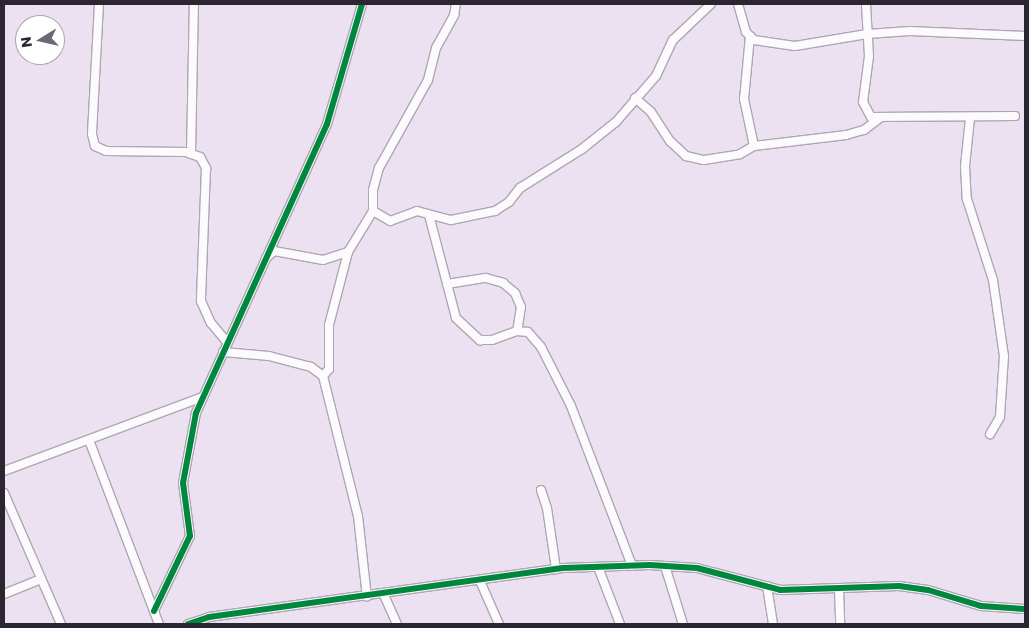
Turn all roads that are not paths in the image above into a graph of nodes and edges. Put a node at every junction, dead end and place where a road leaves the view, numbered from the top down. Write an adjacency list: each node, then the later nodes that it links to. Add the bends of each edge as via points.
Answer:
1 (99, 4): 16 (street, via 92,125 95,146 106,151)
2 (194, 4): 16 (street)
3 (362, 4): 20 (street, via 327,124)
4 (456, 4): 17 (street, via 454,15 436,48 428,80 379,168 373,190)
5 (711, 4): 11 (street, via 673,40 656,76)
6 (738, 4): 9 (street)
7 (866, 4): 8 (street)
8 (867, 34): 9 (street, via 796,46 754,40); 10 (street, via 970,32); 13 (street, via 869,56 862,87 863,102 871,117)
9 (750, 36): 15 (street, via 744,99)
10 (1025, 36)
11 (635, 98): 15 (street, via 652,112 670,141 686,156 704,160 740,154); 18 (street, via 609,127 520,188 509,202 495,211 451,220)
12 (1015, 116): 14 (street)
13 (881, 117): 14 (street); 15 (street, via 864,130)
14 (970, 118): 27 (street, via 965,166 967,200 993,280 1004,356 1000,417)
15 (754, 146)
16 (191, 154): 23 (street, via 200,157 206,168 201,301 211,323)
17 (373, 211): 18 (street, via 390,221 417,211); 19 (street)
18 (429, 215): 21 (street)
19 (348, 252): 20 (street, via 323,260 274,251); 25 (street, via 329,325 329,369)
20 (265, 259): 23 (street)
21 (447, 284): 22 (street, via 456,318 480,340 492,340); 22 (street, via 486,278 503,283 515,293 521,307)
22 (517, 331): 32 (street, via 528,332 536,339 566,394)
23 (227, 342): 24 (street)
24 (223, 352): 25 (street, via 269,356 311,367); 26 (street)
25 (324, 376): 42 (street, via 358,516)
26 (204, 398): 28 (street); 44 (street, via 196,413 183,483 190,536)
27 (990, 434)
28 (89, 440): 29 (street); 44 (street)
29 (4, 471)
30 (541, 490): 35 (street, via 547,508)
31 (4, 493): 36 (street)
32 (632, 566): 33 (street); 34 (street)
33 (665, 566): 38 (street, via 697,568); 52 (street)
34 (598, 567): 35 (street); 51 (street)
35 (556, 569): 37 (street)
36 (41, 579): 40 (street); 46 (street)
37 (480, 581): 41 (street); 50 (street)
38 (767, 586): 39 (street, via 780,590); 53 (street)
39 (839, 589): 43 (street, via 899,586 928,590 981,606); 54 (street)
40 (4, 594)
41 (384, 595): 42 (street); 49 (street)
42 (366, 598): 45 (street)
43 (1025, 609)
44 (154, 611): 47 (street)
45 (219, 620): 48 (street)
46 (61, 624)
47 (159, 624)
48 (188, 624)
49 (396, 624)
50 (499, 624)
51 (620, 624)
52 (683, 624)
53 (773, 624)
54 (840, 624)

